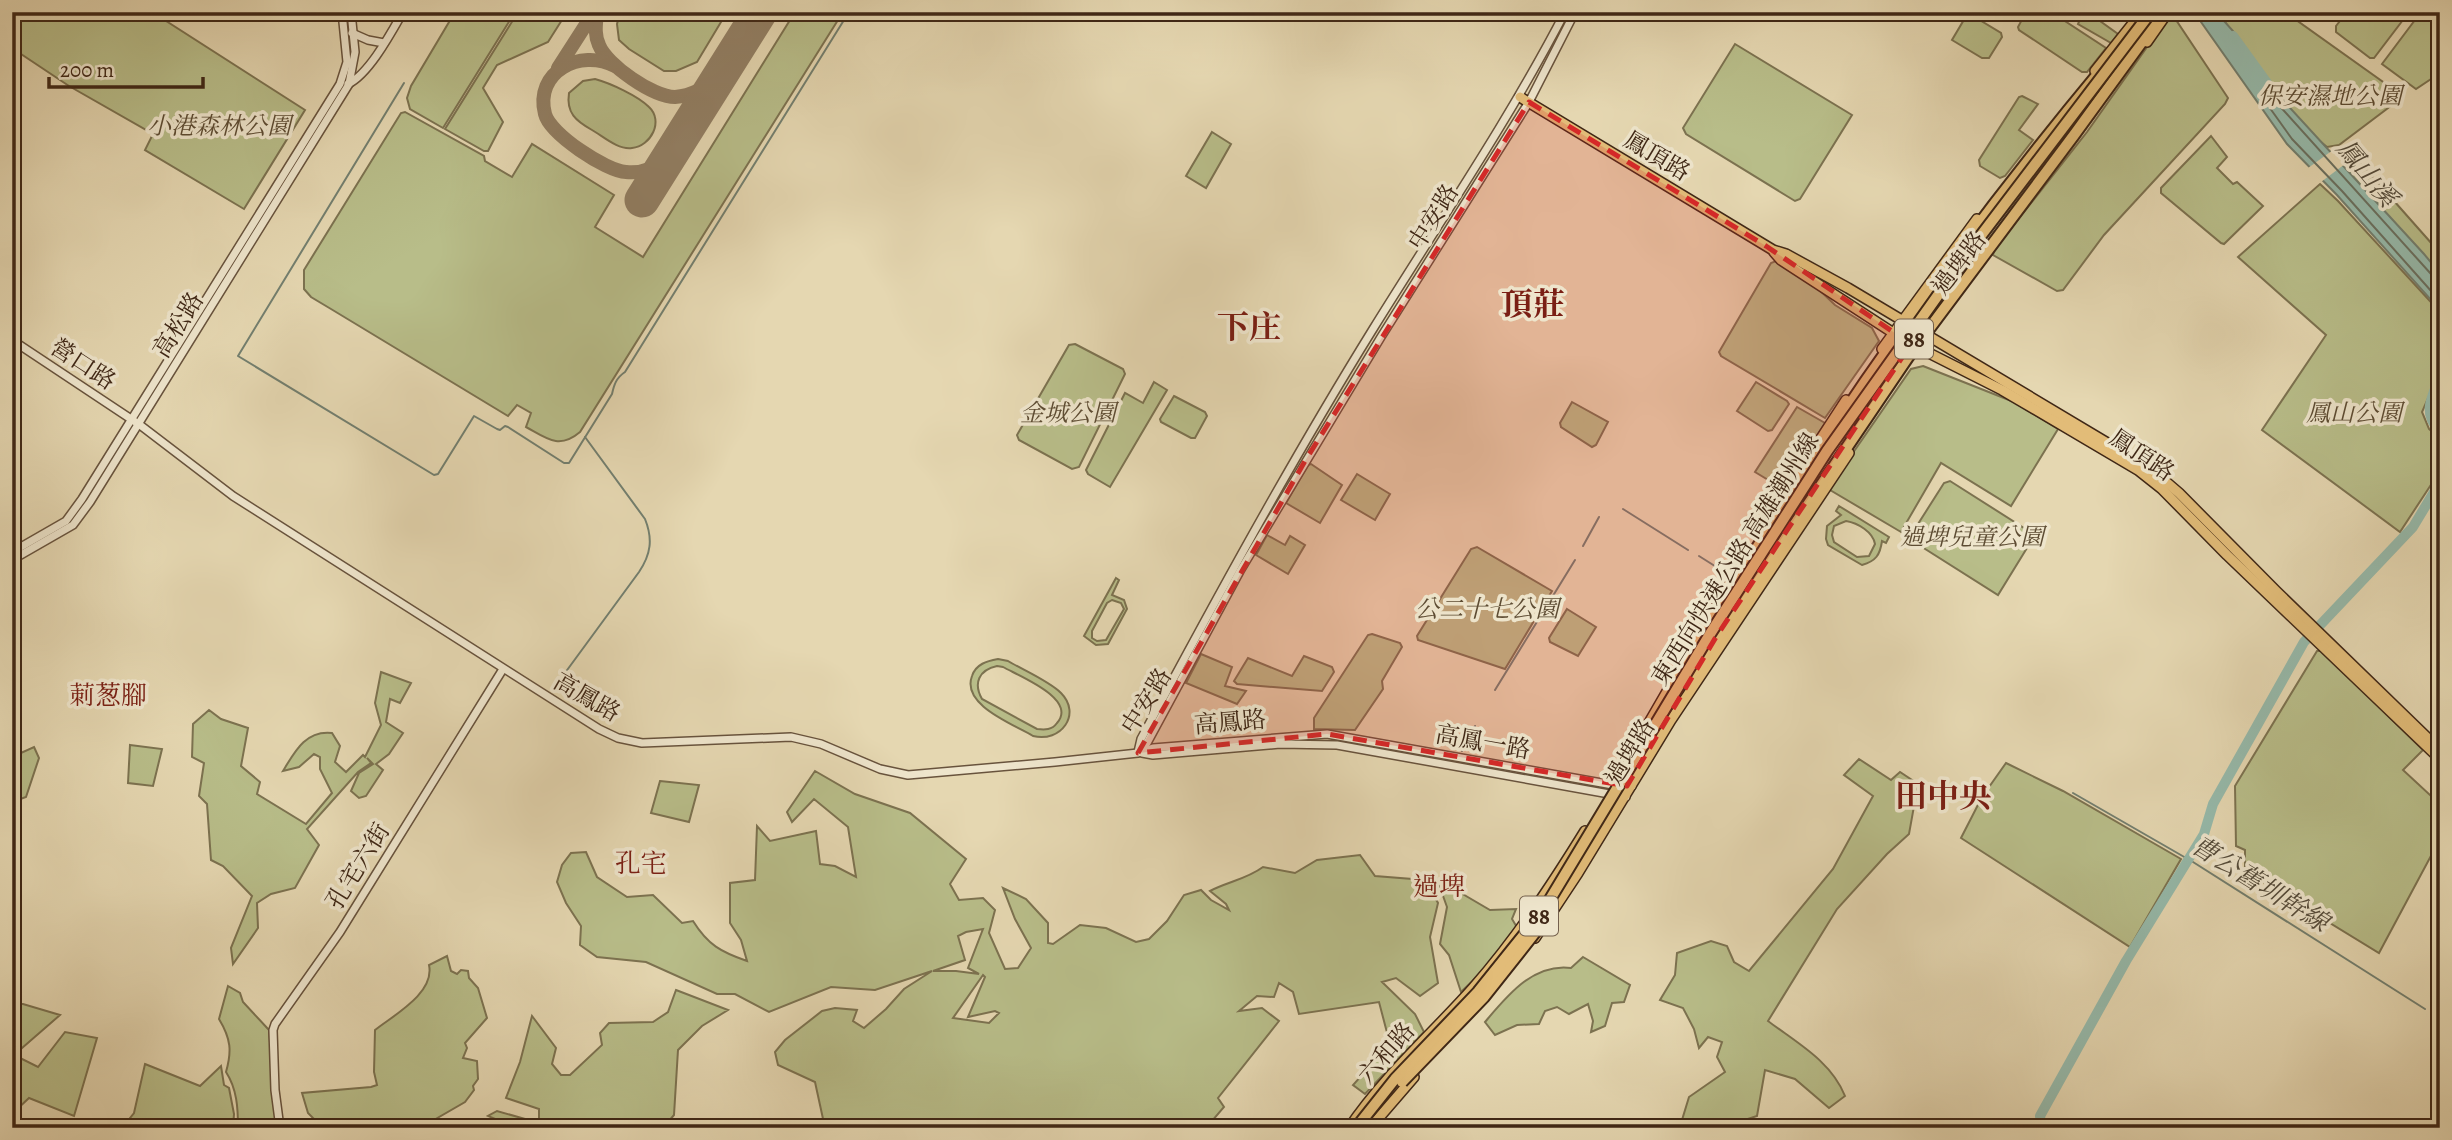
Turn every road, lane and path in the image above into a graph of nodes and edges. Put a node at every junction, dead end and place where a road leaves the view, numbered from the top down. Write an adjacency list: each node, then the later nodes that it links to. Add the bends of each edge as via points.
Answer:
1 (342, 12): 10 (street)
2 (351, 12): 11 (street)
3 (403, 12): 12 (street)
4 (1565, 12): 15 (street, 中安路)
5 (1575, 12): 15 (street, 中安路)
6 (2142, 12): 17 (main road, 過埤路, via 1962,238)
7 (2151, 12): 17 (highway, bridge); 29 (highway, 東西向快速公路 高雄潮州線 / 88, bridge, via 1973,246 1827,451)
8 (2160, 12): 19 (highway); 29 (highway, 東西向快速公路 高雄潮州線 / 88, via 1917,334)
9 (2168, 12): 19 (main road, 過埤路, via 2078,138)
10 (345, 30): 11 (street); 13 (street, via 347,62)
11 (353, 33): 12 (street); 14 (street)
12 (384, 43): 14 (street)
13 (340, 84): 14 (street); 22 (street, 高松路)
14 (349, 84): 23 (street, 高松路)
15 (1524, 100): 16 (main road, 鳳頂路); 33 (street, 中安路, via 1305,461)
16 (1773, 250): 17 (main road, 鳳頂路); 18 (main road, 鳳頂路, via 1781,260)
17 (1904, 321): 18 (highway); 19 (main road, 鳳頂路)
18 (1894, 334): 21 (main road, 鳳頂路); 29 (highway, bridge, via 1761,540 1697,648); 35 (main road, 過埤路, via 1784,494)
19 (1926, 335): 21 (highway); 26 (main road, 鳳頂路, via 2151,469)
20 (12, 340): 22 (street, 營口路)
21 (1917, 347): 26 (main road, 鳳頂路, via 2002,390 2138,470); 29 (highway); 36 (main road, 過埤路)
22 (132, 419): 23 (street, 高鳳路); 24 (street, 高松路, via 65,520)
23 (140, 425): 25 (street, 高松路, via 73,524); 28 (street, 高鳳路, via 233,496)
24 (12, 552)
25 (12, 560)
26 (2307, 626): 27 (main road, 鳳頂路)
27 (2318, 638): 32 (main road, 鳳頂路); 34 (main road, 鳳頂路)
28 (503, 669): 33 (street, 高鳳路, via 599,729 642,743 791,737 908,775); 41 (street, 孔宅六街, via 340,932 275,1024)
29 (1688, 678): 43 (highway, 東西向快速公路 高雄潮州線 / 88, bridge, via 1543,911 1478,992 1395,1079); 44 (highway, 東西向快速公路 高雄潮州線 / 88, bridge, via 1549,915 1484,997)
30 (1327, 734): 33 (street, 高鳳路); 35 (street, 高鳳一路)
31 (1326, 744): 33 (street, 高鳳路); 37 (street, 高鳳一路)
32 (2440, 750)
33 (1138, 753)
34 (2440, 759)
35 (1613, 785): 36 (street, 高鳳一路); 37 (main road, 過埤路)
36 (1632, 786): 38 (main road, 過埤路)
37 (1608, 795): 38 (street, 高鳳一路); 39 (main road, 過埤路, via 1531,916)
38 (1626, 797): 40 (main road, 過埤路, via 1519,961)
39 (1455, 1007): 42 (main road, 六和路)
40 (1460, 1028): 45 (main road, 六和路)
41 (280, 1128)
42 (1349, 1128)
43 (1356, 1128)
44 (1365, 1128)
45 (1370, 1128)

